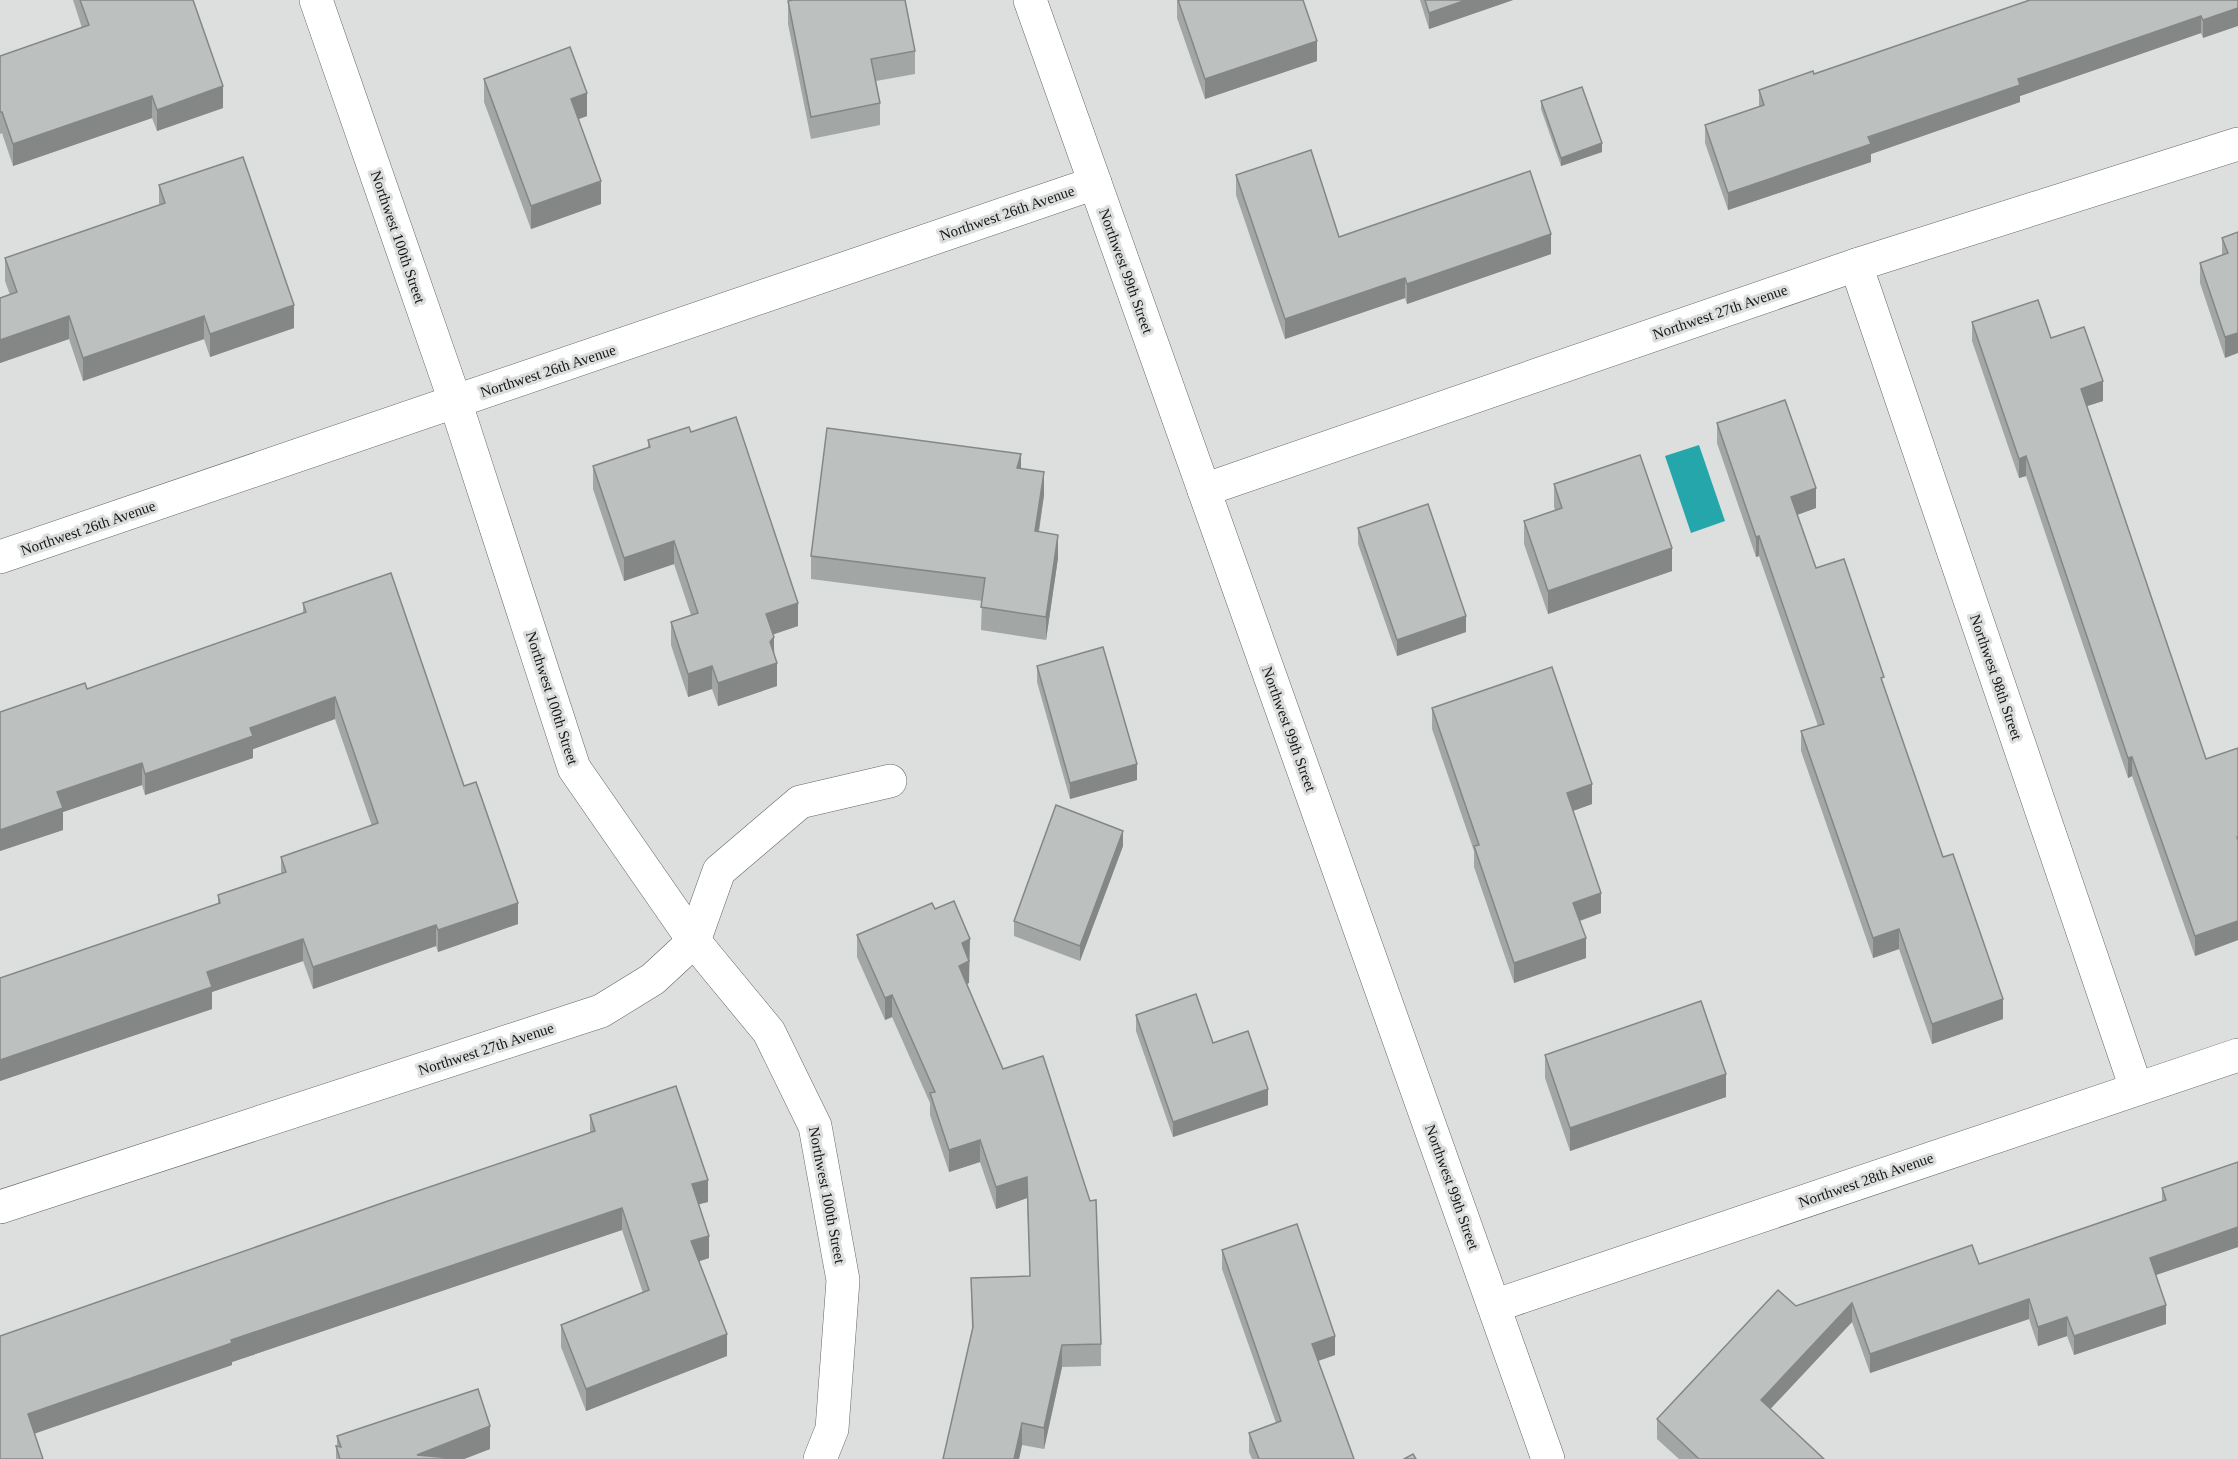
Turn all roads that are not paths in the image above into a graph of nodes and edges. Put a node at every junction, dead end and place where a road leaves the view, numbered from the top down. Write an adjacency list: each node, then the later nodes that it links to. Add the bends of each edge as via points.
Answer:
1 (316, 0): 6 (street, Northwest 100th Street)
2 (1030, 0): 4 (street, Northwest 99th Street)
3 (2238, 144): 5 (street, Northwest 27th Avenue)
4 (1095, 183): 6 (street, Northwest 26th Avenue); 7 (street, Northwest 99th Street)
5 (1856, 265): 7 (street, Northwest 27th Avenue); 12 (street, Northwest 98th Street)
6 (455, 401): 8 (street, Northwest 26th Avenue); 10 (street, Northwest 100th Street, via 574,768)
7 (1204, 490): 14 (street, Northwest 99th Street)
8 (0, 557)
9 (890, 781): 10 (street, Northwest 27th Avenue, via 800,802 719,871)
10 (694, 941): 13 (street, Northwest 27th Avenue, via 654,979 601,1011); 15 (street, Northwest 100th Street, via 769,1032 815,1126 843,1280 832,1429)
11 (2238, 1055): 12 (street, Northwest 28th Avenue)
12 (2136, 1088): 14 (street, Northwest 28th Avenue)
13 (0, 1207)
14 (1494, 1306): 16 (street, Northwest 99th Street)
15 (820, 1459)
16 (1548, 1459)

